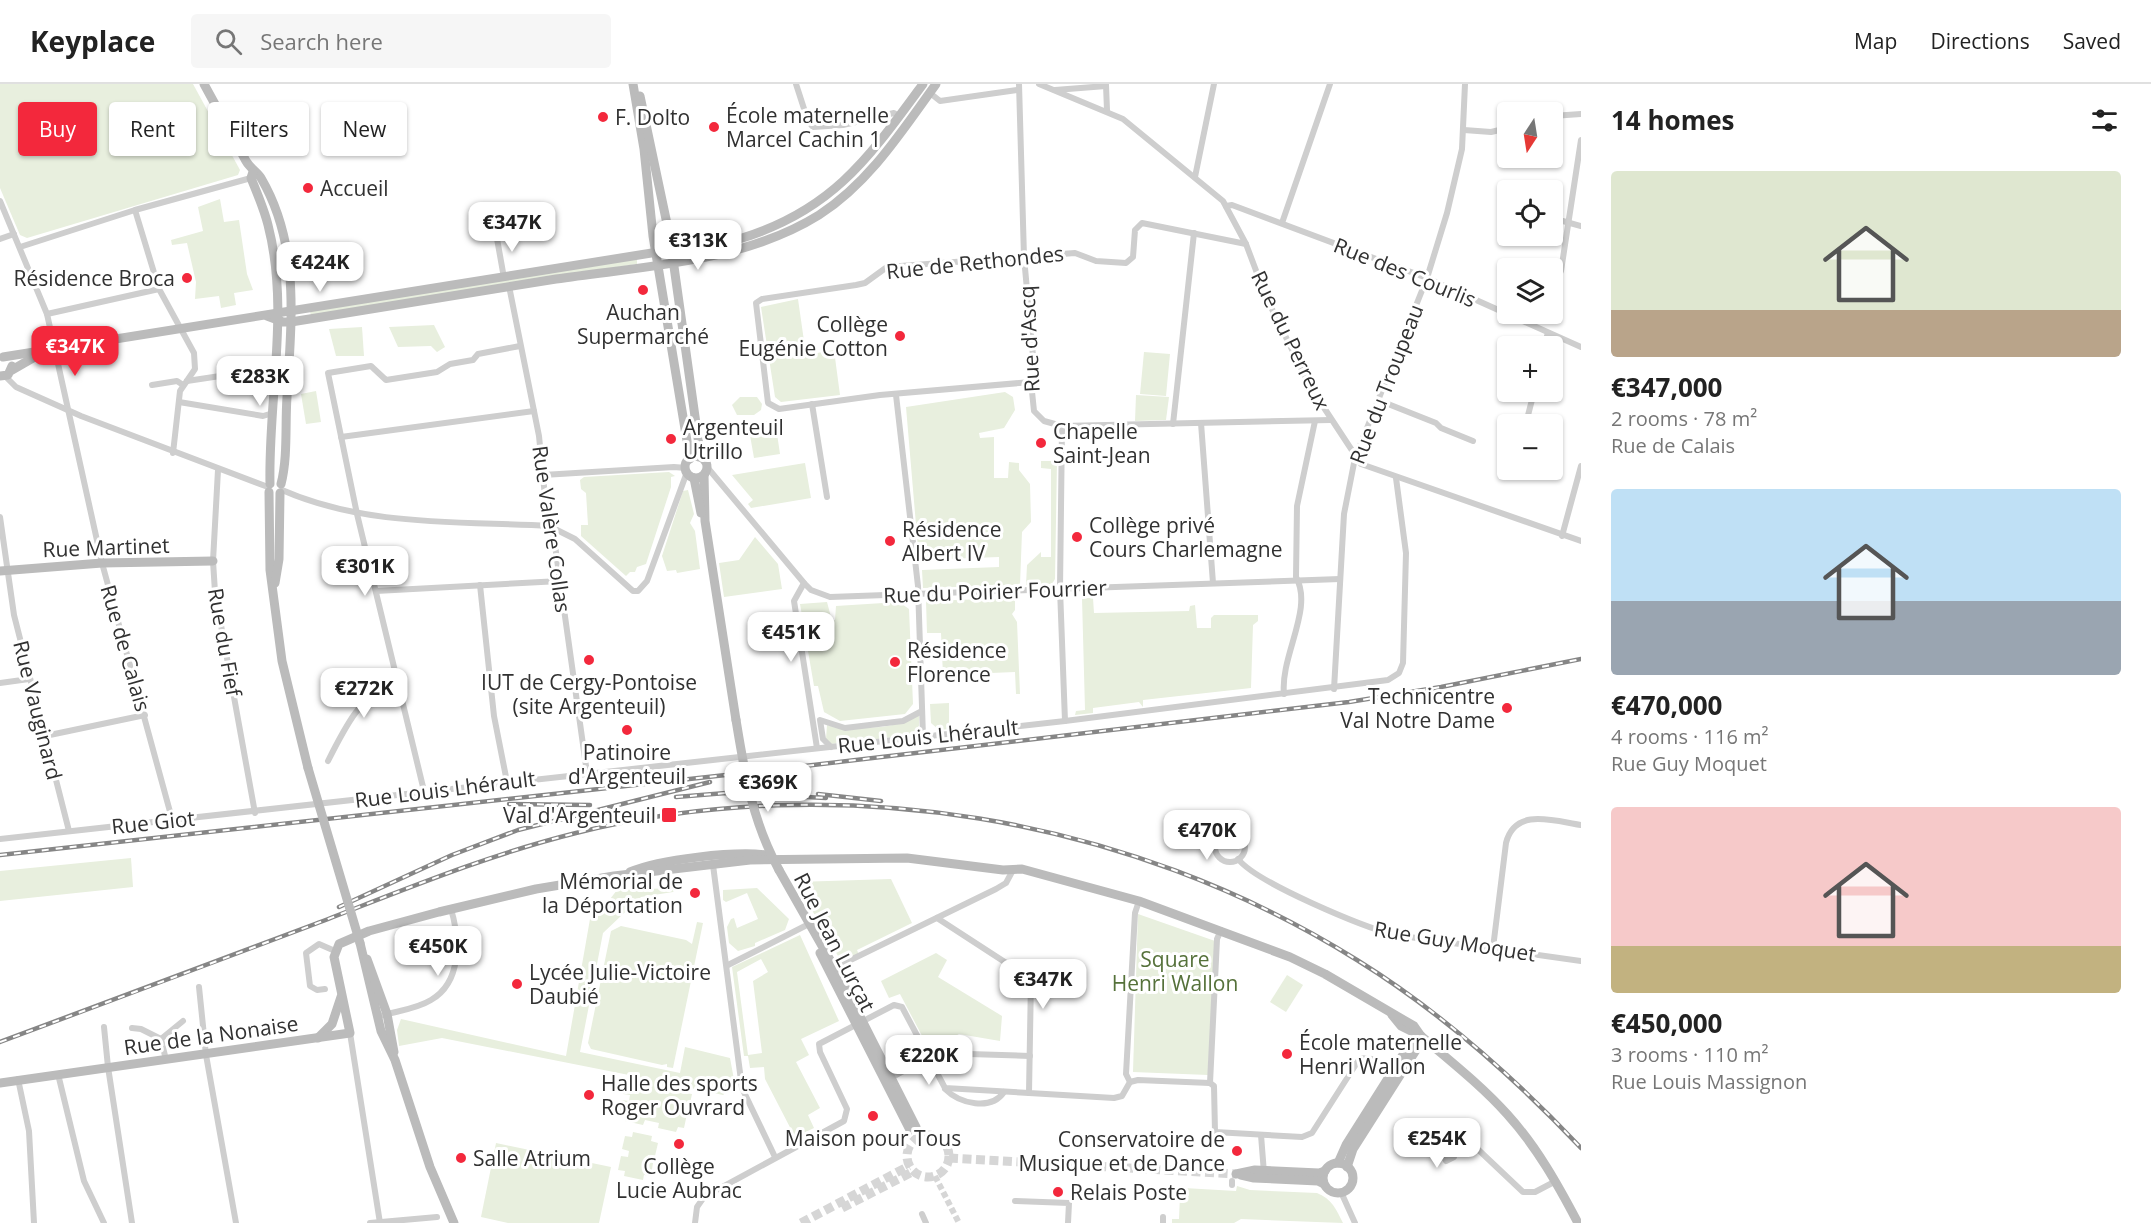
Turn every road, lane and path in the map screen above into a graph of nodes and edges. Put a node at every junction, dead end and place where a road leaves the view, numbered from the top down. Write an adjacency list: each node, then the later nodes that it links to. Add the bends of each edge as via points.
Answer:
1 (204, 84): 22 (main road)
2 (633, 84): 40 (main road)
3 (638, 84): 39 (main road)
4 (796, 84): 18 (street, via 813,127 894,112)
5 (923, 84): 18 (main road)
6 (936, 84): 14 (main road)
7 (1039, 84): 13 (street, Rue du Perreux)
8 (1214, 84): 23 (street)
9 (1330, 84): 31 (street)
10 (1465, 84): 19 (street, Rue du Troupeau)
11 (1106, 85): 13 (street); 15 (street)
12 (1018, 87): 14 (street, via 940,101); 41 (street, Rue d'Ascq)
13 (1053, 90): 15 (street, Rue du Perreux)
14 (930, 93): 43 (main road, via 873,168 818,215 758,244)
15 (1107, 110): 23 (street, Rue du Perreux, via 1138,129)
16 (1581, 114): 17 (street)
17 (1563, 115)
18 (899, 116): 39 (main road, via 855,172 804,211 739,239)
19 (1464, 130): 20 (street); 45 (street, Rue du Troupeau, via 1449,203)
20 (1497, 131)
21 (1581, 140): 30 (street)
22 (252, 175): 26 (street); 27 (main road, via 259,175); 29 (main road)
23 (1195, 177): 25 (street, Rue du Perreux)
24 (0, 201): 35 (street, Rue de Calais)
25 (1226, 206): 31 (street, Rue des Courlis); 37 (street, Rue du Perreux)
26 (135, 210): 38 (street); 47 (street)
27 (280, 221): 29 (main road); 48 (main road, via 290,272)
28 (1563, 221): 30 (street)
29 (268, 222): 50 (main road)
30 (1569, 222): 32 (street); 42 (street)
31 (1282, 223): 45 (street, Rue des Courlis)
32 (1581, 226)
33 (496, 233): 46 (street, Rue Valère Collas)
34 (1194, 233): 37 (street, Rue de Rethondes); 41 (street, Rue de Rethondes, via 1142,223 1135,230 1132,256 1126,263 1096,261 1075,253); 75 (street)
35 (14, 234): 36 (street); 38 (street, Rue de Calais)
36 (0, 239)
37 (1246, 244): 72 (street, Rue du Perreux, via 1266,297)
38 (20, 247): 49 (street, Rue de Calais)
39 (671, 251): 40 (main road); 43 (main road)
40 (656, 253): 44 (main road); 46 (main road)
41 (1024, 257): 62 (street, Rue d'Ascq, via 1035,378); 68 (street, Rue de Rethondes, via 887,267 865,283 758,301 755,308 768,403 779,409)
42 (1563, 259)
43 (672, 262): 44 (main road); 80 (main road, via 699,445)
44 (658, 264): 46 (main road); 80 (main road, via 686,447)
45 (1427, 278): 53 (street, Rue des Courlis); 66 (street, Rue du Troupeau)
46 (506, 282): 48 (main road); 51 (main road); 55 (street, Rue Valère Collas)
47 (159, 289): 49 (street); 52 (street)
48 (292, 310): 50 (main road); 51 (main road)
49 (47, 314): 57 (street, Rue de Calais)
50 (278, 321): 51 (main road); 52 (main road, via 267,315); 71 (main road)
51 (291, 322): 88 (main road)
52 (181, 329): 57 (main road); 63 (street, via 195,369)
53 (1548, 333): 54 (street); 56 (street, Rue des Courlis)
54 (1547, 336)
55 (520, 346): 70 (street, Rue Valère Collas); 77 (street, via 478,354 473,360 450,364 437,372 386,380 371,366 328,373)
56 (1581, 347)
57 (56, 349): 58 (main road); 69 (street, Rue de Calais)
58 (45, 352): 59 (main road); 61 (main road)
59 (2, 358): 61 (main road, via 11,361)
60 (240, 373): 63 (street)
61 (6, 374): 69 (street, via 16,387)
62 (1031, 382): 65 (street, Rue de Rethondes); 76 (street, Rue d'Ascq, via 1034,411 1044,421)
63 (185, 383): 64 (street); 67 (street)
64 (152, 385)
65 (896, 395): 68 (street, Rue de Rethondes); 107 (street)
66 (1378, 400): 78 (street); 81 (street, Rue du Troupeau)
67 (179, 402): 71 (street, via 263,416); 79 (street)
68 (812, 404): 89 (street)
69 (70, 411): 79 (street); 96 (street, Rue de Calais)
70 (534, 411): 77 (street); 85 (street, Rue Valère Collas)
71 (273, 413): 87 (main road)
72 (1331, 420): 73 (street); 81 (street, Rue du Perreux)
73 (1315, 421): 74 (street); 99 (street, via 1298,506)
74 (1201, 423): 75 (street); 102 (street)
75 (1173, 424): 76 (street)
76 (1062, 426): 105 (street)
77 (341, 437): 90 (street)
78 (1473, 441)
79 (173, 453): 83 (street)
80 (694, 458): 84 (main road); 84 (main road)
81 (1355, 458): 86 (street, Rue du Perreux); 98 (street, Rue du Troupeau, via 1344,514)
82 (1581, 466): 93 (street)
83 (218, 470): 87 (street); 95 (street, Rue du Fief)
84 (696, 472): 85 (street, via 674,467); 92 (street, via 641,590 633,591 575,539); 101 (street, Rue du Poirier Fourrier); 134 (main road, bridge, via 749,797)
85 (543, 475): 92 (street, Rue Valère Collas)
86 (1396, 478): 93 (street, Rue du Perreux); 111 (street, Rue Louis Lhérault, via 1406,554 1401,668 1388,680)
87 (269, 488): 88 (main road, via 275,482); 104 (main road, via 270,570)
88 (281, 489): 90 (street); 104 (main road)
89 (827, 497)
90 (357, 514): 92 (street); 106 (street)
91 (0, 517): 97 (street, Rue Vauginard)
92 (549, 526): 100 (street, Rue Valère Collas)
93 (1562, 536): 94 (street, Rue du Perreux)
94 (1581, 541)
95 (213, 561): 96 (main road, Rue Martinet); 126 (street, Rue du Fief, via 215,592)
96 (102, 564): 97 (main road, Rue Martinet); 114 (street, Rue de Calais)
97 (4, 570): 109 (street, Rue Vauginard)
98 (1340, 579): 99 (street, Rue du Poirier Fourrier); 111 (street, Rue du Troupeau)
99 (1297, 580): 102 (street, Rue du Poirier Fourrier); 112 (street, via 1301,583 1300,616 1287,653 1282,679)
100 (560, 581): 103 (street); 122 (street, Rue Valère Collas)
101 (804, 583): 107 (street, Rue du Poirier Fourrier, via 830,597); 120 (street, via 794,601)
102 (1213, 583): 105 (street, Rue du Poirier Fourrier)
103 (480, 585): 106 (street); 123 (street, via 494,716)
104 (274, 588): 142 (main road, bridge, via 282,661 308,768)
105 (1059, 589): 107 (street, Rue du Poirier Fourrier); 115 (street)
106 (376, 591): 108 (street)
107 (918, 594): 113 (street)
108 (396, 674): 121 (street, via 363,699); 124 (street)
109 (29, 679): 110 (street); 116 (street, Rue Vauginard)
110 (0, 683)
111 (1334, 689): 112 (street, Rue Louis Lhérault)
112 (1284, 694): 115 (street, Rue Louis Lhérault)
113 (922, 711): 117 (street); 118 (street, via 903,721 845,728 820,720)
114 (145, 715): 116 (street); 127 (street, Rue de Calais)
115 (1065, 721): 117 (street, Rue Louis Lhérault)
116 (45, 736): 129 (street, Rue Vauginard)
117 (923, 736): 119 (street, Rue Louis Lhérault)
118 (824, 740): 119 (street); 120 (street)
119 (831, 747): 120 (street, Rue Louis Lhérault)
120 (818, 748): 122 (street, Rue Louis Lhérault)
121 (328, 761)
122 (587, 773): 123 (street, Rue Louis Lhérault)
123 (507, 782): 124 (street, Rue Louis Lhérault)
124 (424, 791): 125 (street, Rue Louis Lhérault)
125 (307, 806): 126 (street, Rue Giot)
126 (255, 813): 127 (street, Rue Giot)
127 (172, 819): 129 (street, Rue Giot)
128 (1581, 825): 143 (street, via 1529,819 1513,827 1506,843)
129 (69, 831): 130 (street, Rue Giot)
130 (0, 839)
131 (790, 859): 133 (main road); 135 (main road, via 907,858); 136 (main road, via 753,854 713,857 645,865)
132 (1238, 860): 132 (street, via 1244,850 1243,838 1233,832 1222,834 1215,843 1217,855 1226,861); 143 (street, Rue Guy Moquet, via 1255,874 1372,929)
133 (713, 865): 136 (main road); 146 (street)
134 (779, 870): 140 (main road, Rue Jean Lurçat); 147 (main road, Rue Jean Lurçat)
135 (1013, 870): 137 (main road, via 1073,881); 139 (street, via 1006,883)
136 (622, 875): 138 (main road, via 536,889)
137 (1139, 901): 141 (main road); 171 (street, via 1135,913 1126,1074)
138 (451, 909): 144 (main road, via 369,931 342,942); 151 (street, via 456,961 448,983 431,1000)
139 (937, 918): 147 (street); 162 (street, via 1029,976)
140 (806, 926): 146 (street); 147 (main road, Rue Jean Lurçat)
141 (1221, 930): 158 (main road, via 1325,974 1414,1026); 173 (street, via 1217,939)
142 (360, 944): 151 (main road); 152 (main road)
143 (1493, 948): 145 (street, Rue Guy Moquet)
144 (335, 951): 149 (street, via 319,944 306,953 310,986 316,990); 150 (main road, Rue de la Nonaise)
145 (1581, 961)
146 (728, 965): 179 (street, via 742,1088)
147 (831, 969): 154 (main road, Rue Jean Lurçat)
148 (199, 987): 161 (street)
149 (326, 988)
150 (341, 997): 157 (main road, Rue de la Nonaise); 159 (main road, Rue de la Nonaise, via 333,1024)
151 (387, 1014): 152 (street); 165 (main road)
152 (376, 1017): 165 (main road)
153 (183, 1021): 160 (street)
154 (859, 1023): 163 (street, via 899,1005); 169 (main road, Rue Jean Lurçat); 169 (main road, Rue Jean Lurçat, via 913,1129); 179 (street, via 819,1044 848,1109 846,1118)
155 (104, 1027): 166 (street, Rue de la Nonaise)
156 (132, 1028): 160 (street)
157 (350, 1033): 159 (main road, Rue de la Nonaise); 189 (street)
158 (1421, 1036): 167 (main road, via 1408,1047); 180 (main road); 183 (main road, via 1508,1115)
159 (318, 1038): 161 (main road, Rue de la Nonaise)
160 (161, 1039): 164 (street)
161 (206, 1055): 164 (main road, Rue de la Nonaise); 193 (street)
162 (1030, 1056): 163 (street, via 936,1053); 176 (street)
163 (927, 1057): 169 (street); 174 (street)
164 (166, 1060): 166 (main road, Rue de la Nonaise)
165 (395, 1060): 195 (main road, via 430,1167)
166 (108, 1067): 168 (main road, Rue de la Nonaise); 192 (street)
167 (1393, 1072): 177 (street, via 1372,1059 1360,1058 1310,1136); 180 (main road, via 1346,1145)
168 (58, 1074): 170 (main road, Rue de la Nonaise); 191 (street, via 84,1181)
169 (891, 1078)
170 (18, 1079): 172 (main road, Rue de la Nonaise); 190 (street, via 29,1131)
171 (1130, 1082): 173 (street); 176 (street, via 1124,1094 1114,1098)
172 (0, 1083)
173 (1210, 1083): 177 (street, via 1215,1086 1215,1132)
174 (945, 1088): 175 (street); 175 (street, via 964,1101 992,1103)
175 (1004, 1092): 176 (street)
176 (1029, 1093)
177 (1261, 1135): 182 (street)
178 (1455, 1143): 183 (street, via 1471,1141 1523,1192 1535,1192)
179 (775, 1157): 196 (street, via 704,1197 697,1207)
180 (1343, 1165): 181 (main road, via 1331,1165); 185 (main road, via 1352,1173 1352,1182)
181 (1325, 1171): 182 (main road); 184 (main road)
182 (1264, 1175): 184 (main road)
183 (1556, 1181): 200 (main road)
184 (1324, 1184): 185 (main road, via 1333,1192)
185 (1341, 1192): 199 (street)
186 (1015, 1201): 198 (street, via 1069,1203)
187 (922, 1214): 197 (street)
188 (437, 1217): 189 (street)
189 (380, 1222): 194 (street)
190 (34, 1223)
191 (104, 1223)
192 (132, 1223)
193 (236, 1223)
194 (370, 1223)
195 (454, 1223)
196 (695, 1223)
197 (926, 1223)
198 (1068, 1223)
199 (1355, 1223)
200 (1578, 1223)

